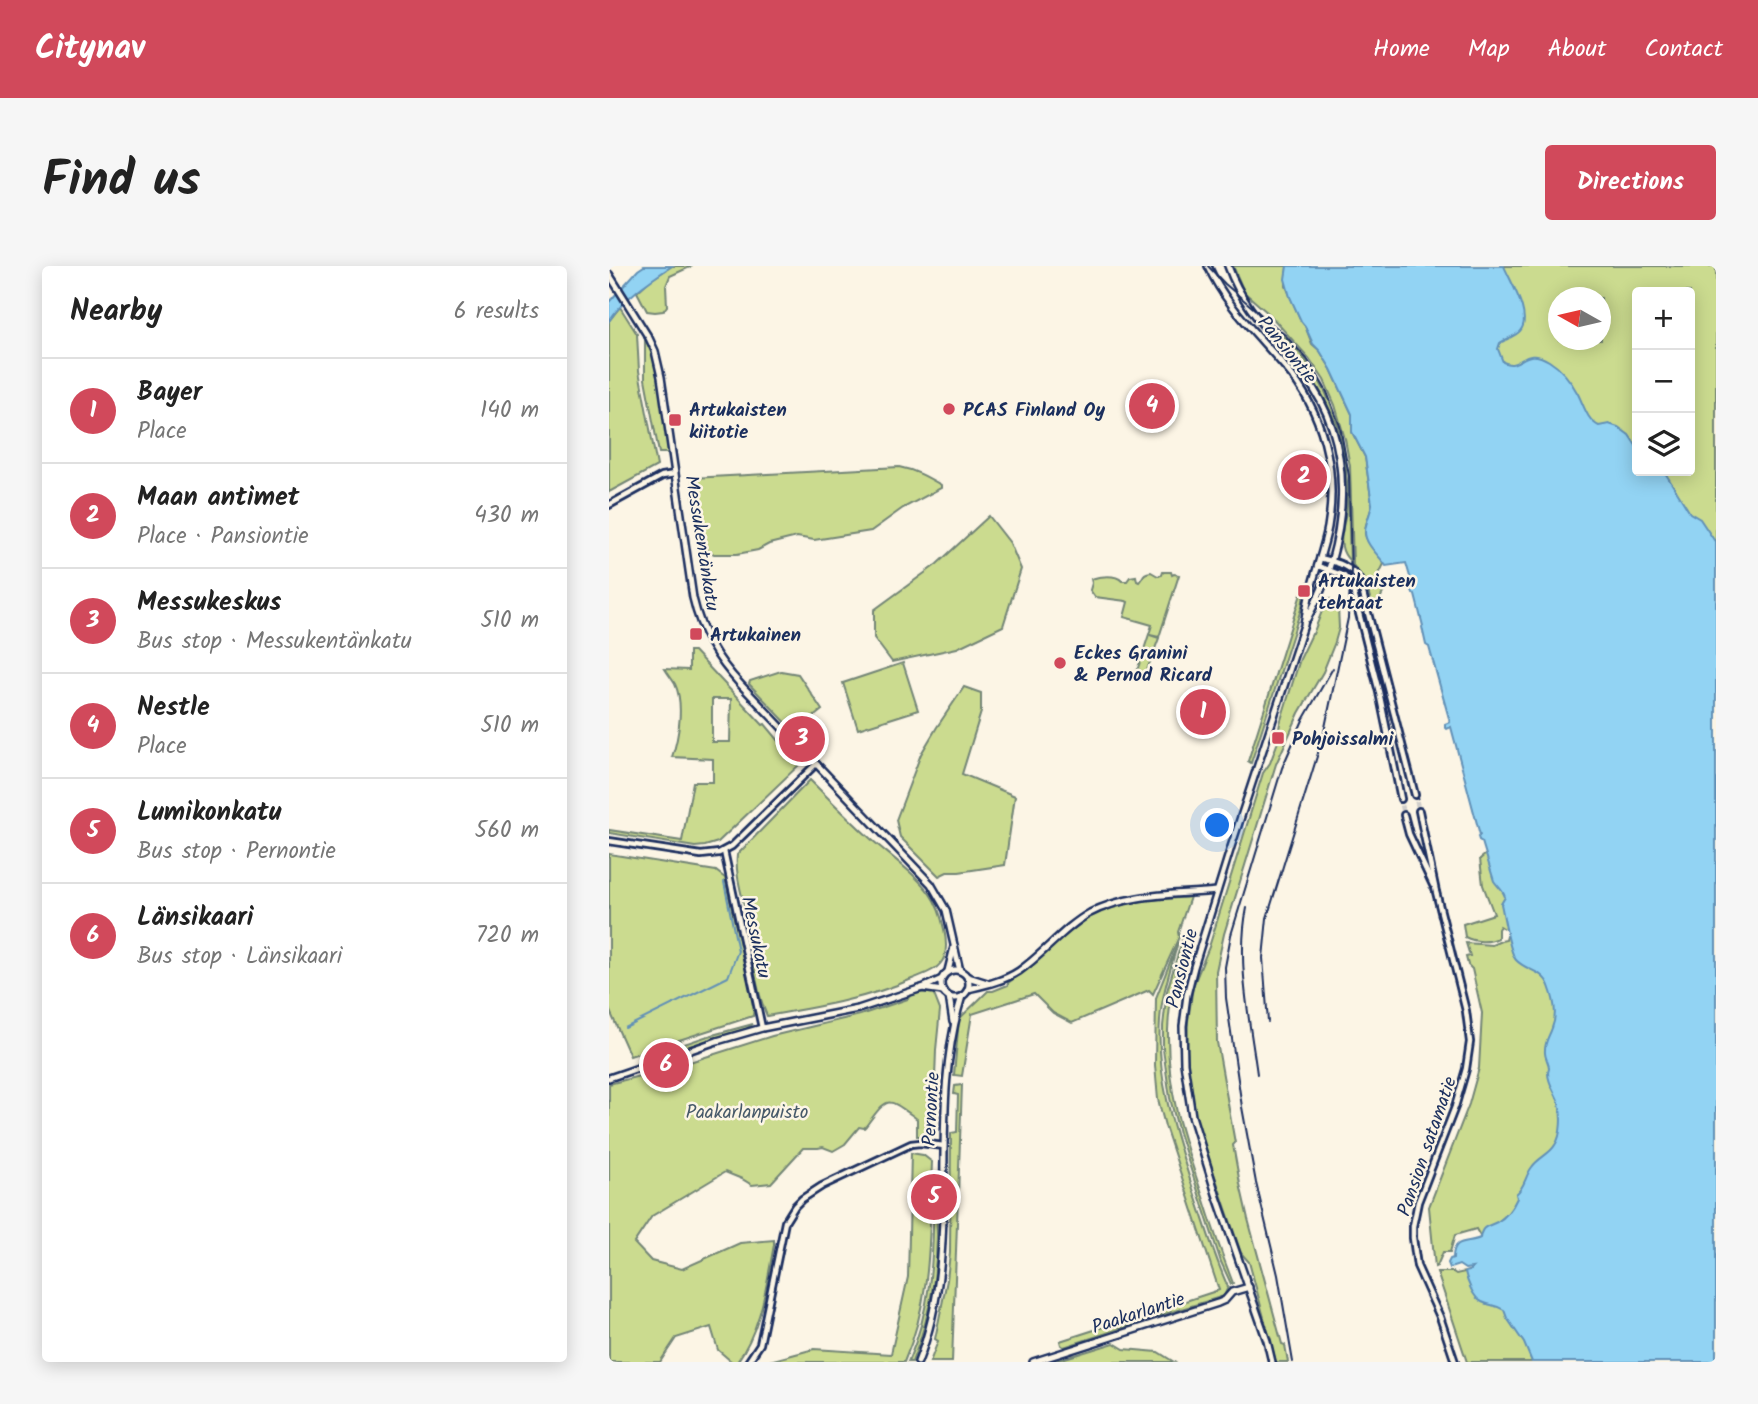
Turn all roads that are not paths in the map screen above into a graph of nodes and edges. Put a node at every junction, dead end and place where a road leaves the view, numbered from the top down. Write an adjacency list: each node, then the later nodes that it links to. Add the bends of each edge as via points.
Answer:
1 (1208, 266): 6 (street, Pansiontie, via 1222,292 1300,387 1316,416 1331,487)
2 (1227, 266): 7 (street, Pansiontie, via 1252,314 1311,384 1331,423 1342,493)
3 (609, 274): 4 (street, Messukentänkatu, via 635,313 658,361)
4 (675, 474): 5 (street, via 662,476); 11 (street, Messukentänkatu, via 693,598 704,633 731,675)
5 (609, 505)
6 (1320, 558): 7 (street); 8 (street, Pansiontie)
7 (1331, 561): 9 (street, Pansiontie); 12 (street, via 1358,576)
8 (1318, 566): 9 (street); 10 (street, Pansiontie)
9 (1329, 570): 10 (street, Pansiontie); 13 (street, via 1348,580 1355,592)
10 (1304, 625): 18 (street, Pansiontie)
11 (816, 764): 17 (street); 20 (street, Messukentänkatu, via 931,884 946,910)
12 (1415, 795)
13 (1401, 799)
14 (1419, 811): 19 (street, Pansion satamatie)
15 (1405, 815): 19 (street, Pansion satamatie, via 1409,834)
16 (609, 841): 17 (street, via 702,855)
17 (724, 852): 31 (street, Messukatu)
18 (1217, 891): 25 (street, via 1136,898 1104,907 1072,925 1018,971); 34 (street, Pansiontie, via 1187,995 1184,1063 1199,1139)
19 (1437, 892): 39 (street, Pansion satamatie, via 1466,1011 1469,1055 1455,1107 1418,1202 1413,1238 1417,1266)
20 (954, 947): 21 (street, Messukentänkatu); 22 (street, Messukentänkatu)
21 (960, 971): 22 (street); 23 (street)
22 (948, 972): 24 (street)
23 (968, 977): 25 (street); 27 (street)
24 (942, 979): 26 (street); 28 (street)
25 (987, 983): 27 (street)
26 (922, 988): 28 (street); 31 (street, via 858,1009)
27 (968, 989): 29 (street)
28 (946, 994): 29 (street); 30 (street, Pernontie)
29 (961, 996): 30 (street, Pernontie)
30 (953, 1022): 33 (street, Pernontie)
31 (762, 1028): 32 (street)
32 (609, 1078)
33 (944, 1146): 35 (street, via 916,1143 903,1147 823,1186 795,1206 783,1228 760,1344); 36 (street, Pernontie, via 939,1290)
34 (1248, 1287): 37 (street, Paakarlantie, via 1218,1303); 38 (street, Pansiontie)
35 (748, 1362)
36 (918, 1362)
37 (1033, 1362)
38 (1272, 1362)
39 (1455, 1362)

